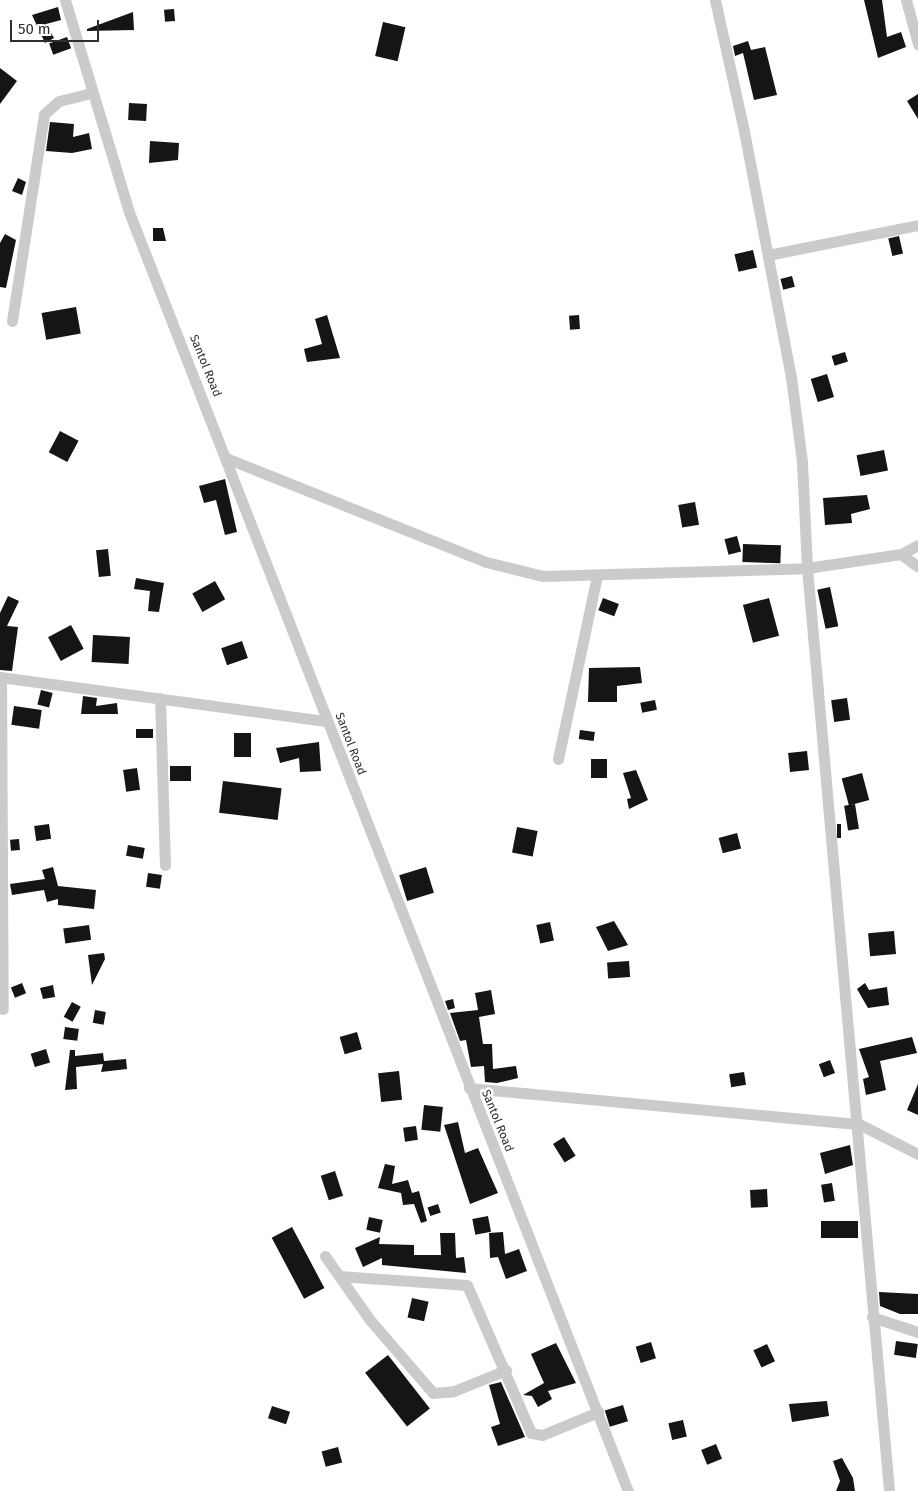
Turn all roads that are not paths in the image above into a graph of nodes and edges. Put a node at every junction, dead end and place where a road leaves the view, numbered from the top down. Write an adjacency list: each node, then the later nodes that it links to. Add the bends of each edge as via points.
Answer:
1 (65, 0): 5 (street, Santol Road)
2 (715, 0): 7 (street)
3 (906, 0): 4 (street)
4 (918, 44)
5 (90, 93): 8 (street, via 59,100 44,114); 9 (street, Santol Road, via 129,212)
6 (918, 225): 7 (street)
7 (768, 255): 13 (street, via 802,462)
8 (12, 322)
9 (226, 458): 14 (street, via 486,562 543,576); 17 (street, Santol Road)
10 (918, 545): 11 (street)
11 (901, 554): 12 (street); 13 (street)
12 (918, 567)
13 (807, 568): 14 (street); 22 (street)
14 (596, 576): 18 (street)
15 (1, 677): 16 (street); 20 (street)
16 (160, 698): 17 (street); 19 (street)
17 (326, 721): 21 (street, Santol Road)
18 (558, 759)
19 (166, 865)
20 (3, 1009)
21 (469, 1088): 22 (street); 29 (street, Santol Road)
22 (859, 1124): 23 (street); 26 (street)
23 (918, 1154)
24 (325, 1256): 25 (street)
25 (339, 1276): 28 (street, via 467,1285); 28 (street, via 376,1328 433,1393 454,1391)
26 (872, 1316): 27 (street); 31 (street)
27 (918, 1332)
28 (506, 1370): 29 (street, via 534,1436)
29 (598, 1412): 30 (street, Santol Road)
30 (628, 1491)
31 (889, 1491)

